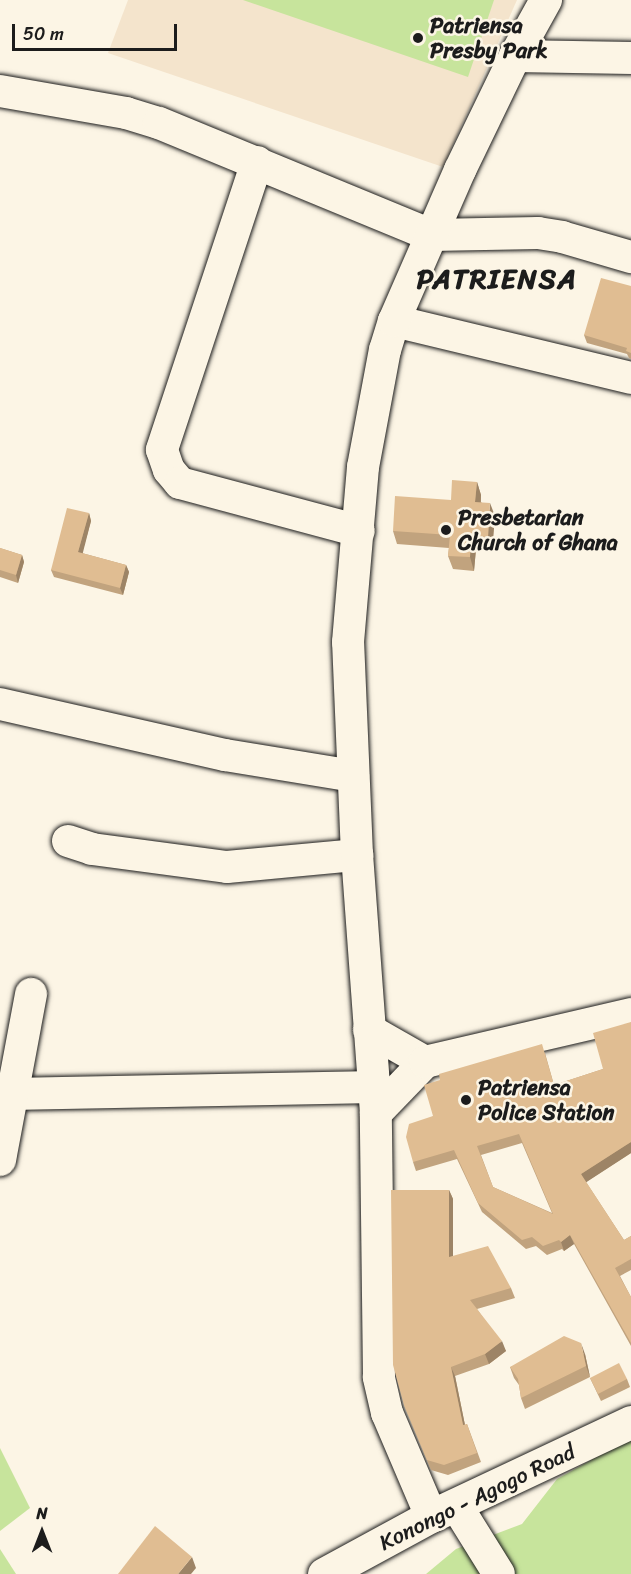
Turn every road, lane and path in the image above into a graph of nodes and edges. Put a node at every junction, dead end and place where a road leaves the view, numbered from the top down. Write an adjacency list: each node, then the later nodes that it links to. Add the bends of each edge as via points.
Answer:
1 (546, 0): 2 (street)
2 (515, 56): 3 (street); 6 (street)
3 (631, 58)
4 (0, 91): 5 (street, via 126,113)
5 (256, 162): 6 (street); 10 (street, via 162,450 169,470 180,483)
6 (431, 236): 7 (street, via 538,232); 8 (street)
7 (631, 257)
8 (394, 321): 9 (street); 10 (street, via 363,467)
9 (631, 378)
10 (360, 531): 12 (street, via 348,642)
11 (0, 704): 12 (street, via 225,755)
12 (352, 776): 14 (street)
13 (68, 841): 14 (street, via 92,849 227,867)
14 (357, 855): 17 (street)
15 (31, 994): 19 (street)
16 (631, 1014): 18 (street)
17 (369, 1030): 18 (street); 20 (street)
18 (425, 1062): 20 (street)
19 (13, 1094): 20 (street); 21 (street)
20 (374, 1100): 23 (street, via 379,1377 387,1413)
21 (0, 1160)
22 (631, 1422): 23 (main road, Konongo - Agogo Road)
23 (443, 1511): 24 (main road, Konongo - Agogo Road); 25 (street)
24 (324, 1574)
25 (499, 1574)

